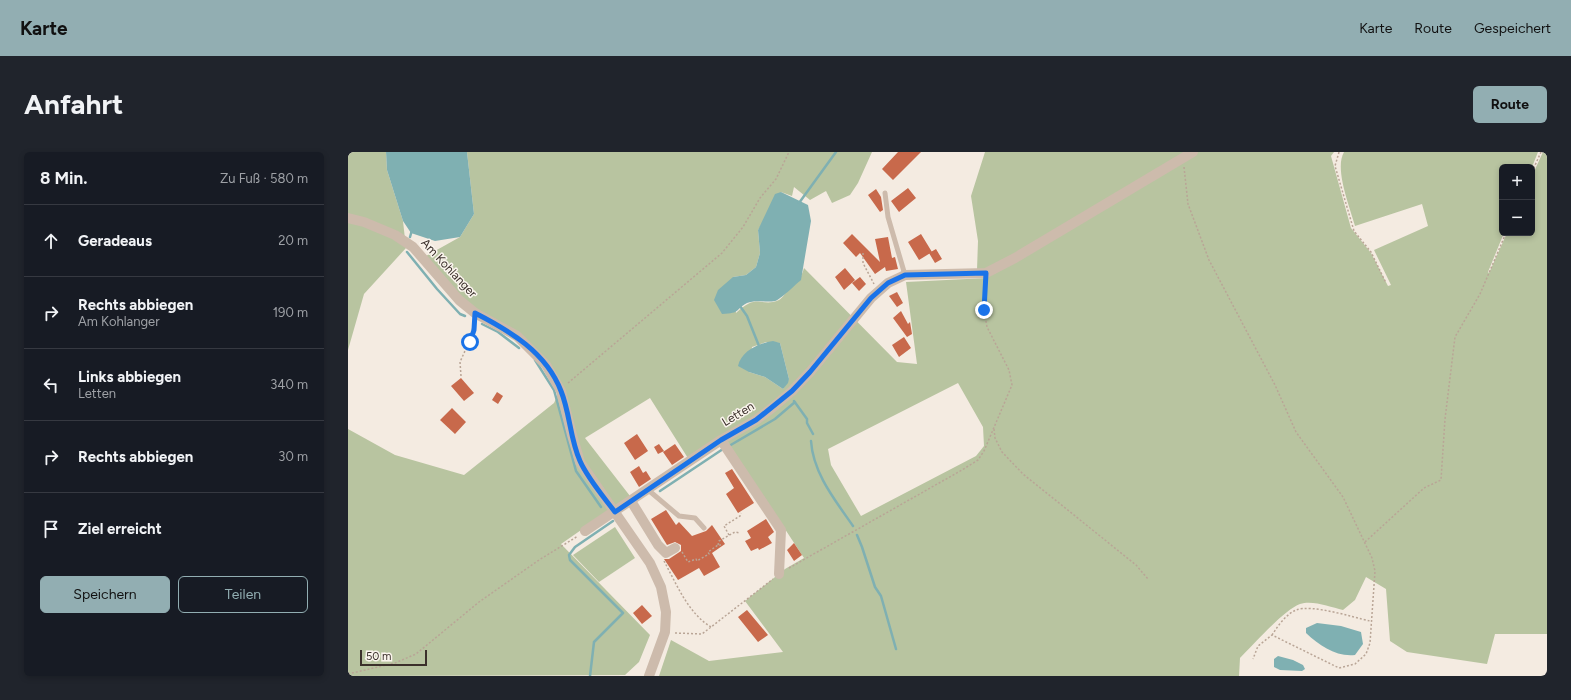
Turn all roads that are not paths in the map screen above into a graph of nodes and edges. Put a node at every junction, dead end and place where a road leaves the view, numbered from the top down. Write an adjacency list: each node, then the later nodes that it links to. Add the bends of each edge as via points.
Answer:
1 (1194, 152): 4 (street, Letten, via 986,273)
2 (885, 193): 4 (lane, via 889,223)
3 (348, 218): 8 (street, Am Kohlanger, via 395,235 413,247 459,300 475,313 517,336 534,351 546,365 561,391 580,462)
4 (905, 275): 5 (street, Letten, via 878,291 792,391 756,420)
5 (721, 440): 6 (street, Letten); 12 (street, via 781,530)
6 (647, 489): 7 (street, Letten); 9 (lane, via 678,516 695,518)
7 (631, 501): 8 (street, Letten); 11 (street, via 658,545 666,553)
8 (615, 512): 10 (street, Letten); 13 (street, via 650,563 664,602 665,632)
9 (704, 528)
10 (585, 531)
11 (675, 548)
12 (779, 574)
13 (649, 676)

